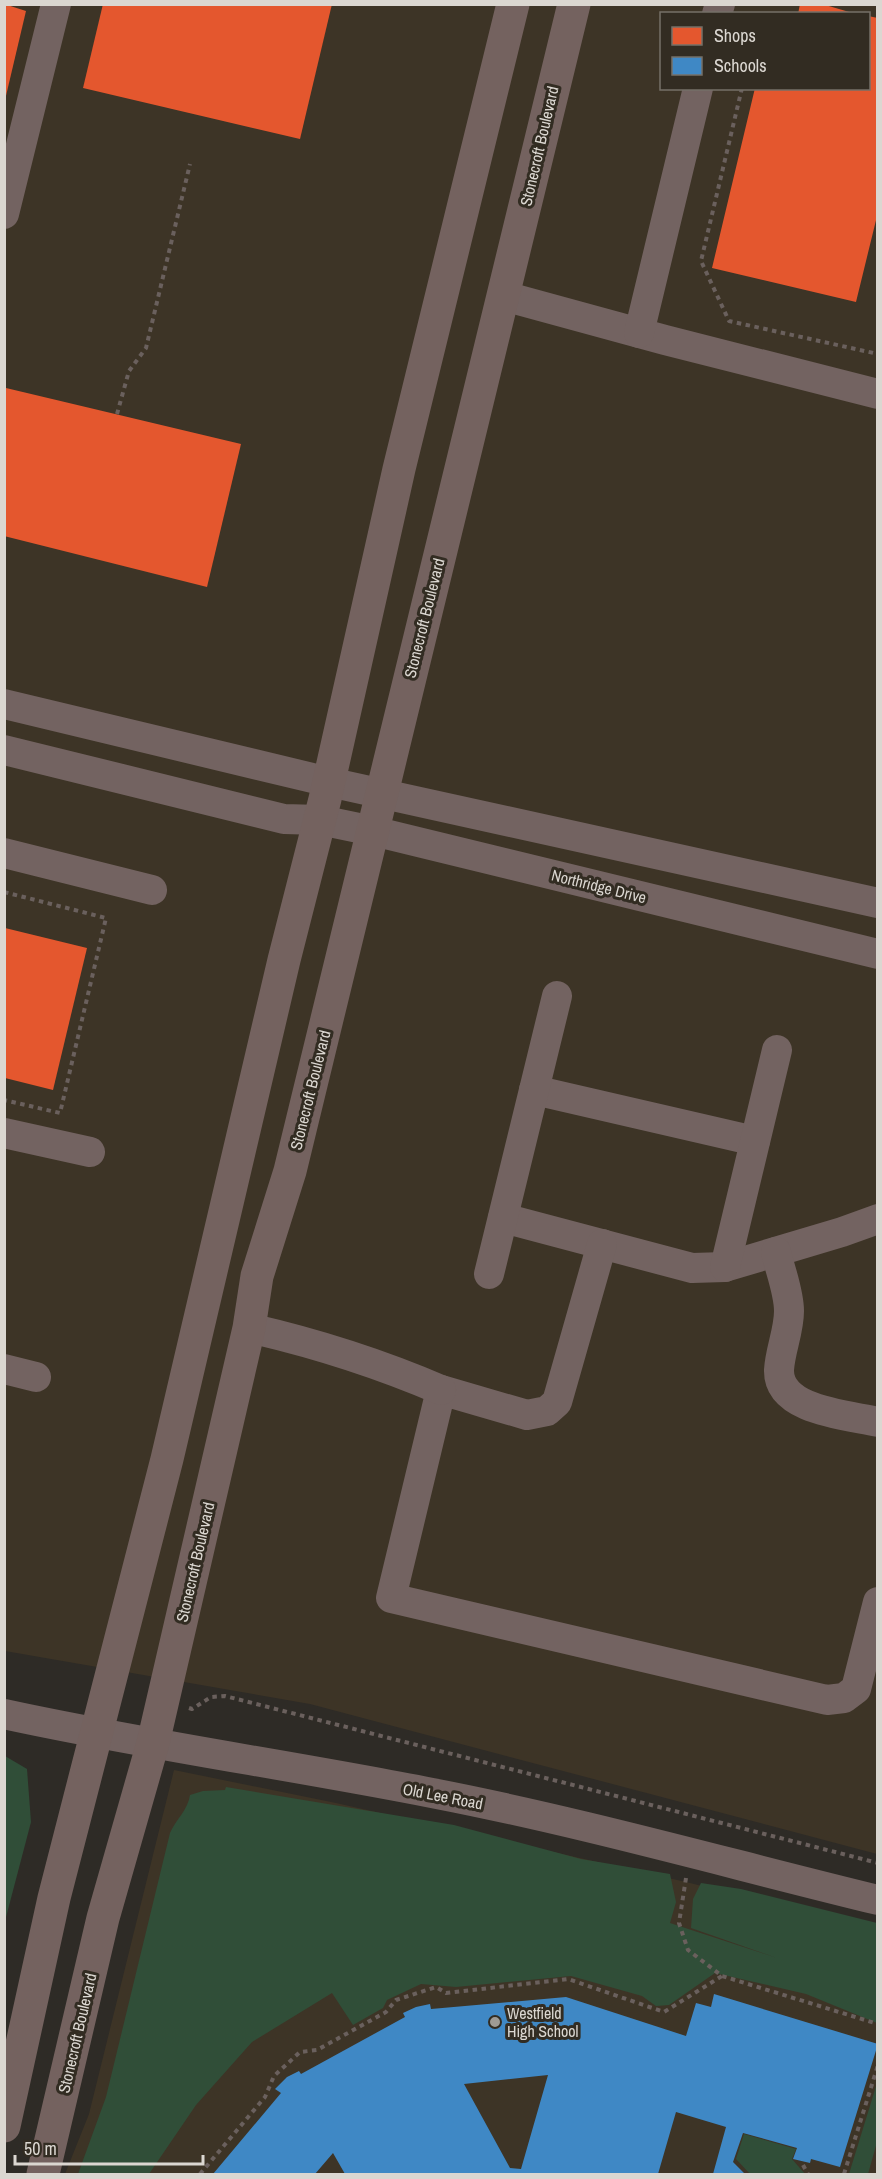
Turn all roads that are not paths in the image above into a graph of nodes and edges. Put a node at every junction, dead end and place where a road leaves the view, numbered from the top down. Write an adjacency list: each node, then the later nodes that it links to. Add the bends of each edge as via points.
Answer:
1 (56, 4): 9 (street)
2 (506, 4): 6 (main road)
3 (513, 4): 6 (main road)
4 (574, 4): 7 (main road, Stonecroft Boulevard)
5 (579, 4): 7 (main road)
6 (502, 48): 15 (main road, via 399,469)
7 (558, 65): 10 (main road, Stonecroft Boulevard)
8 (698, 90): 11 (street)
9 (4, 214)
10 (504, 296): 11 (street); 16 (main road, Stonecroft Boulevard)
11 (639, 333): 12 (street)
12 (878, 394)
13 (4, 704): 15 (street)
14 (4, 750): 17 (street, Northridge Drive, via 284,819)
15 (329, 782): 16 (street); 17 (main road)
16 (381, 794): 18 (main road, Stonecroft Boulevard); 21 (street)
17 (320, 820): 18 (street, Northridge Drive); 42 (main road, via 167,1459)
18 (373, 831): 22 (street, Northridge Drive); 35 (main road, Stonecroft Boulevard, via 290,1171 257,1276)
19 (4, 854): 20 (street)
20 (152, 890)
21 (878, 903)
22 (878, 954)
23 (557, 996): 25 (street)
24 (777, 1050): 27 (street)
25 (534, 1090): 27 (street); 29 (street)
26 (4, 1132): 28 (street)
27 (755, 1142): 33 (street)
28 (90, 1152)
29 (503, 1218): 31 (street); 34 (street)
30 (878, 1219): 32 (street)
31 (602, 1244): 33 (street, via 692,1268); 38 (street, via 557,1402 547,1411 527,1414)
32 (776, 1252): 33 (street); 39 (street, via 789,1309 779,1371 783,1386 806,1406)
33 (725, 1267)
34 (489, 1274)
35 (249, 1328): 38 (street, via 316,1344); 43 (main road, Stonecroft Boulevard)
36 (4, 1369): 37 (street)
37 (36, 1377)
38 (441, 1390): 40 (street, via 391,1598 826,1700 844,1698 856,1689)
39 (878, 1422)
40 (878, 1602)
41 (4, 1714): 42 (street, Old Lee Road)
42 (96, 1734): 43 (street, Old Lee Road); 45 (main road, via 54,1898)
43 (153, 1743): 44 (street, Old Lee Road, via 525,1812); 46 (main road, Stonecroft Boulevard, via 103,1918)
44 (878, 1900)
45 (4, 2126)
46 (43, 2175)

